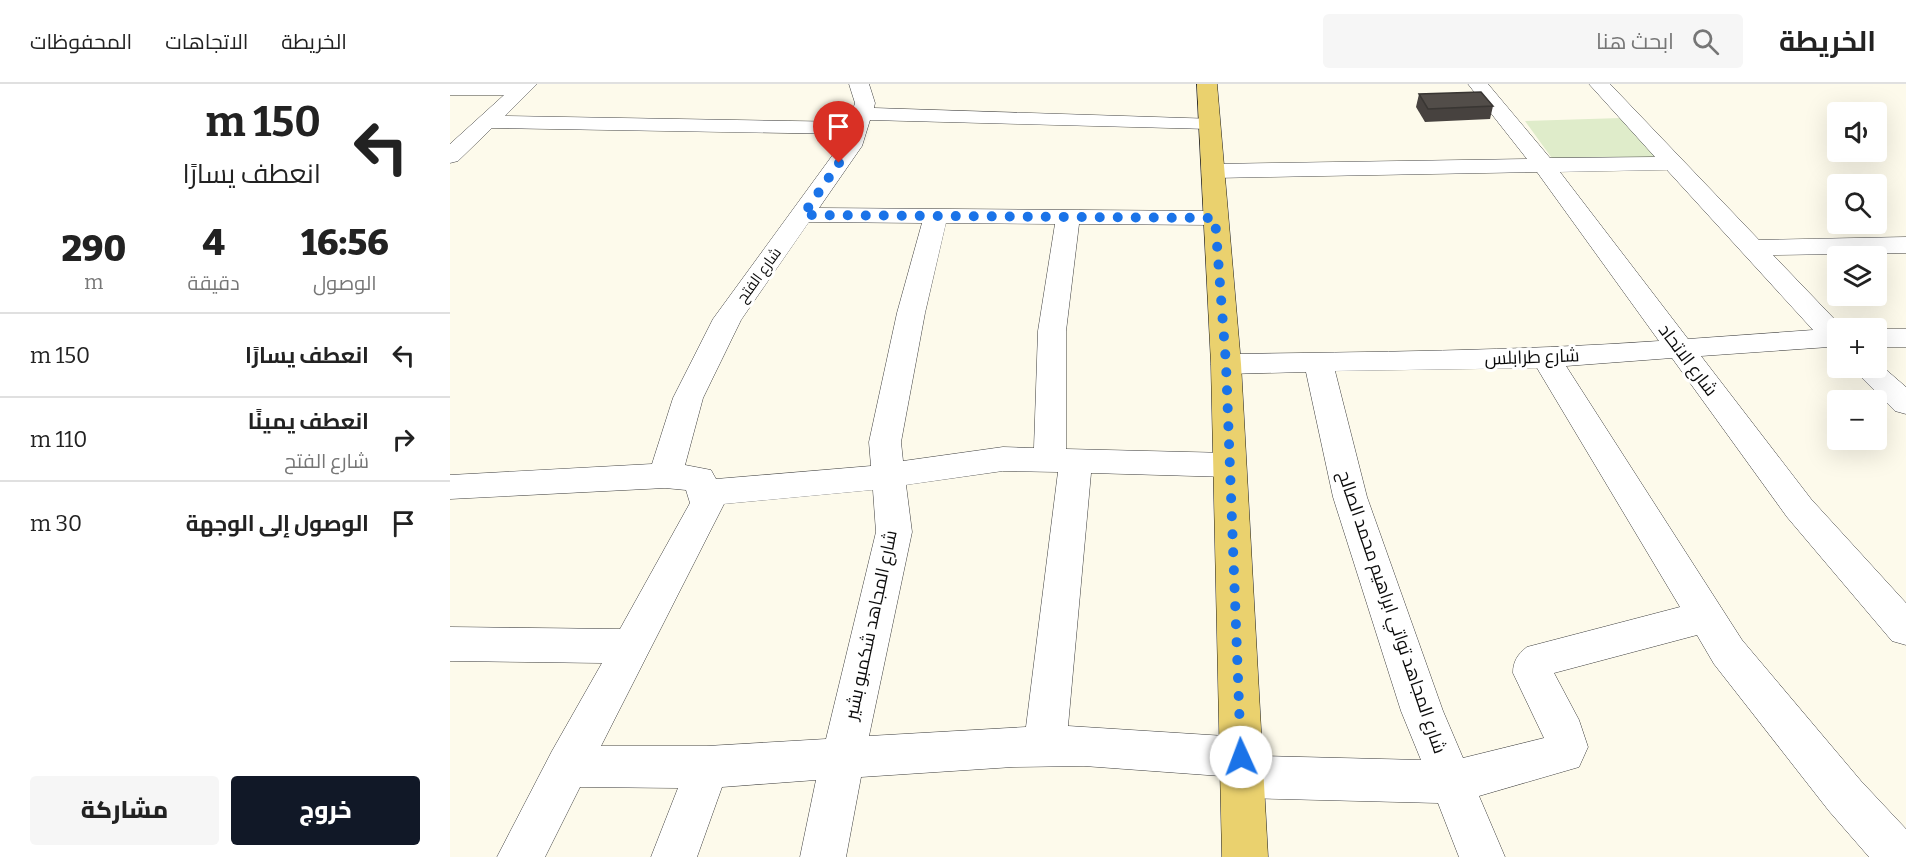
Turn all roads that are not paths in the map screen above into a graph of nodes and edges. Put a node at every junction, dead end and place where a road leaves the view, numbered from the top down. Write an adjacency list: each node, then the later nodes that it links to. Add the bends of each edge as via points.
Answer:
1 (859, 84): 7 (street, شارع الفتح, via 865,103)
2 (1207, 84): 9 (main road)
3 (1478, 84): 12 (street, شارع الاتحاد)
4 (1599, 84): 11 (street)
5 (525, 86): 6 (street); 8 (street)
6 (450, 89)
7 (859, 121): 8 (street); 9 (street); 14 (street, شارع الفتح, via 851,146)
8 (486, 122): 10 (street)
9 (1209, 123): 13 (main road)
10 (450, 156)
11 (1673, 163): 12 (street); 19 (street)
12 (1544, 166): 13 (street); 25 (street, شارع الاتحاد)
13 (1213, 171): 17 (main road)
14 (803, 215): 15 (street); 34 (street, شارع الفتح, via 728,319 688,398)
15 (936, 216): 16 (street); 33 (street, شارع المجاهد شكمبو بشير, via 885,442)
16 (1068, 217): 17 (street); 31 (street, via 1052,331)
17 (1215, 218): 28 (main road)
18 (1894, 245): 19 (street); 20 (street)
19 (1752, 248): 21 (street)
20 (1906, 265)
21 (1827, 327)
22 (1887, 338): 23 (street)
23 (1906, 338)
24 (1827, 339): 25 (street, شارع طرابلس)
25 (1679, 347): 26 (street, شارع طرابلس); 38 (street, شارع الاتحاد, via 1799,508)
26 (1546, 358): 27 (street, شارع طرابلس); 37 (street)
27 (1318, 361): 28 (street, شارع طرابلس); 46 (street, شارع المجاهد تواتي ابراهيم محمد الصالح, via 1350,497 1422,711)
28 (1226, 364): 32 (main road)
29 (1878, 378): 30 (street)
30 (1906, 404)
31 (1063, 460): 32 (street); 33 (street, via 1003,459); 41 (street)
32 (1229, 465): 45 (main road)
33 (888, 474): 35 (street); 42 (street, شارع المجاهد شكمبو بشير, via 894,532)
34 (665, 476): 35 (street, via 699,478); 36 (street)
35 (704, 493): 40 (street, via 707,502)
36 (454, 494)
37 (1706, 617): 46 (street, via 1541,659 1533,665 1533,673 1564,734 1564,753); 52 (street, via 1728,652)
38 (1906, 629)
39 (450, 644): 40 (street)
40 (631, 646): 43 (street)
41 (1045, 747): 42 (street); 45 (street, via 1084,746)
42 (843, 758): 44 (street); 49 (street, شارع المجاهد شكمبو بشير)
43 (567, 766): 44 (street); 47 (street)
44 (707, 767): 48 (street)
45 (1241, 767): 46 (street); 50 (main road)
46 (1451, 782): 51 (street, شارع المجاهد تواتي ابراهيم محمد الصالح)
47 (520, 857)
48 (674, 857)
49 (823, 857)
50 (1245, 857)
51 (1482, 857)
52 (1900, 857)

